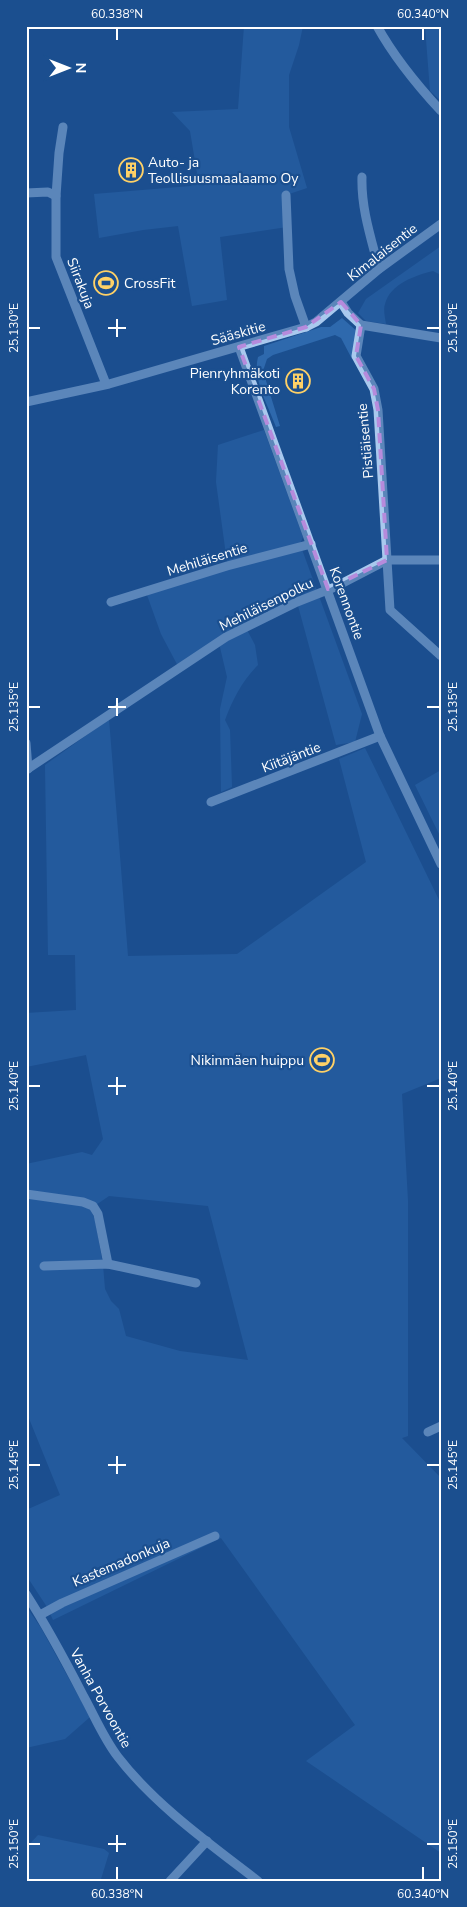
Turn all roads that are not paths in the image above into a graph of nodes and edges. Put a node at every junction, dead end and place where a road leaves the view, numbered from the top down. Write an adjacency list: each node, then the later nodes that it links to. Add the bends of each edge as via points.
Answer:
1 (377, 26): 2 (street, via 418,86)
2 (441, 111)
3 (63, 127): 7 (street, Siirakuja)
4 (362, 177): 9 (street, via 363,201)
5 (26, 193): 7 (street, via 48,192)
6 (286, 195): 12 (street, via 289,269)
7 (56, 196): 15 (street, Siirakuja, via 56,257)
8 (441, 224): 9 (street, Kimalaisentie)
9 (379, 269): 10 (street, Kimalaisentie)
10 (341, 302): 11 (street); 12 (street, Sääskitie)
11 (361, 325): 13 (street); 18 (street, Pistiäisentie, via 356,356 374,389 378,410)
12 (306, 327): 14 (street, Sääskitie)
13 (441, 338)
14 (239, 347): 15 (street, Sääskitie); 17 (street, Korennontie)
15 (106, 384): 16 (street, Sääskitie)
16 (26, 402)
17 (311, 544): 20 (street, Korennontie); 21 (street, Mehiläisentie)
18 (387, 560): 19 (street); 20 (street, Mehiläisenpolku); 22 (street, Pistiäisentie, via 390,610)
19 (441, 560)
20 (328, 589): 23 (street, Korennontie); 25 (street, Mehiläisenpolku, via 226,637)
21 (111, 602)
22 (441, 656)
23 (380, 736): 26 (street, Kiitäjäntie); 27 (street, Korennontie)
24 (26, 742): 25 (street)
25 (27, 769)
26 (211, 802)
27 (441, 864)
28 (26, 1194): 29 (street, via 93,1206 98,1214)
29 (108, 1264): 30 (street); 31 (street)
30 (44, 1266)
31 (196, 1283)
32 (441, 1426): 33 (street)
33 (428, 1432)
34 (215, 1536): 36 (street, Kastemadonkuja)
35 (26, 1594): 36 (street, Vanha Porvoontie)
36 (40, 1615): 37 (street, Vanha Porvoontie, via 117,1756 137,1780)
37 (207, 1842): 38 (street); 39 (street, Vanha Porvoontie)
38 (170, 1881)
39 (258, 1881)

